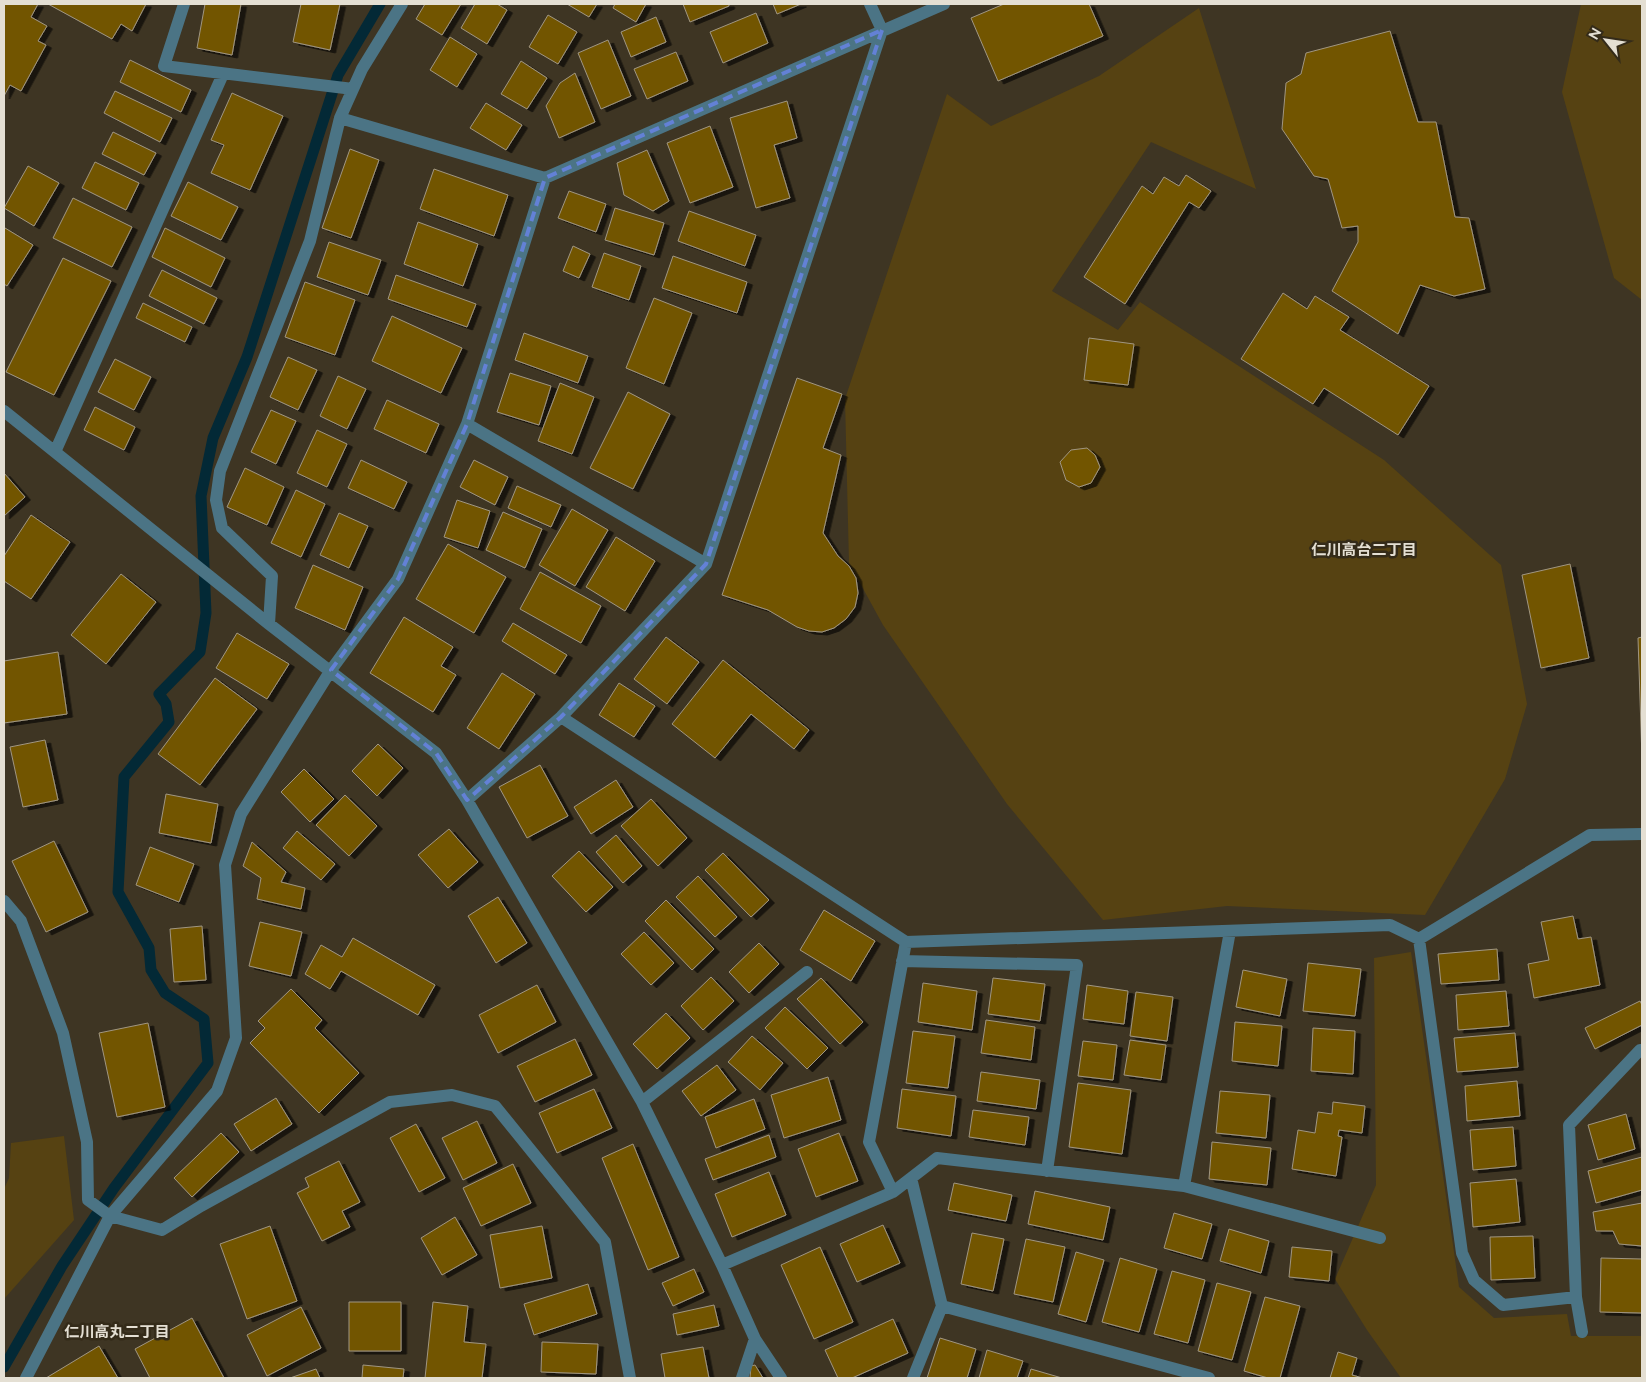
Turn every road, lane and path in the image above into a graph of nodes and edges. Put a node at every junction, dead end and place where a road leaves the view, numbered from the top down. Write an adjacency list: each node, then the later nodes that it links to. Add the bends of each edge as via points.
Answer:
1 (184, 4): 6 (street, via 164,66)
2 (402, 4): 7 (street)
3 (870, 4): 5 (street)
4 (944, 4): 5 (street)
5 (882, 30): 9 (street); 13 (street)
6 (223, 74): 7 (street); 12 (street)
7 (353, 89): 8 (street)
8 (340, 118): 9 (street); 14 (street, via 310,241 220,471 216,500 222,528 272,576)
9 (545, 178): 11 (street)
10 (4, 411): 12 (street)
11 (467, 424): 13 (street); 15 (street, via 398,579)
12 (55, 452): 14 (street)
13 (706, 564): 16 (street)
14 (269, 624): 15 (street)
15 (331, 670): 17 (street, via 436,753); 31 (street, via 241,814 225,865 236,1038 217,1091)
16 (562, 717): 17 (street); 22 (street)
17 (467, 800): 26 (street)
18 (1642, 834): 21 (street, via 1590,835)
19 (4, 901): 31 (street, via 21,921 63,1034 87,1142 88,1200)
20 (1230, 930): 21 (street, via 1390,925); 22 (street); 29 (street)
21 (1419, 939): 34 (street, via 1462,1253 1474,1280 1503,1305)
22 (906, 942): 23 (street)
23 (902, 961): 27 (street, via 1077,965); 30 (street, via 869,1142)
24 (806, 972): 26 (street)
25 (1642, 1050): 34 (street, via 1569,1125)
26 (642, 1102): 33 (street)
27 (1047, 1170): 28 (street, via 938,1158); 29 (street)
28 (911, 1178): 30 (street); 35 (street)
29 (1184, 1186): 32 (street)
30 (893, 1192): 33 (street)
31 (109, 1215): 38 (street); 39 (street, via 162,1230 390,1102 452,1095 495,1106 606,1242)
32 (1380, 1238)
33 (722, 1265): 37 (street)
34 (1576, 1297): 36 (street)
35 (942, 1306): 42 (street); 43 (street)
36 (1582, 1332)
37 (755, 1340): 40 (street); 41 (street)
38 (26, 1378)
39 (630, 1378)
40 (742, 1378)
41 (781, 1378)
42 (913, 1378)
43 (1209, 1378)

